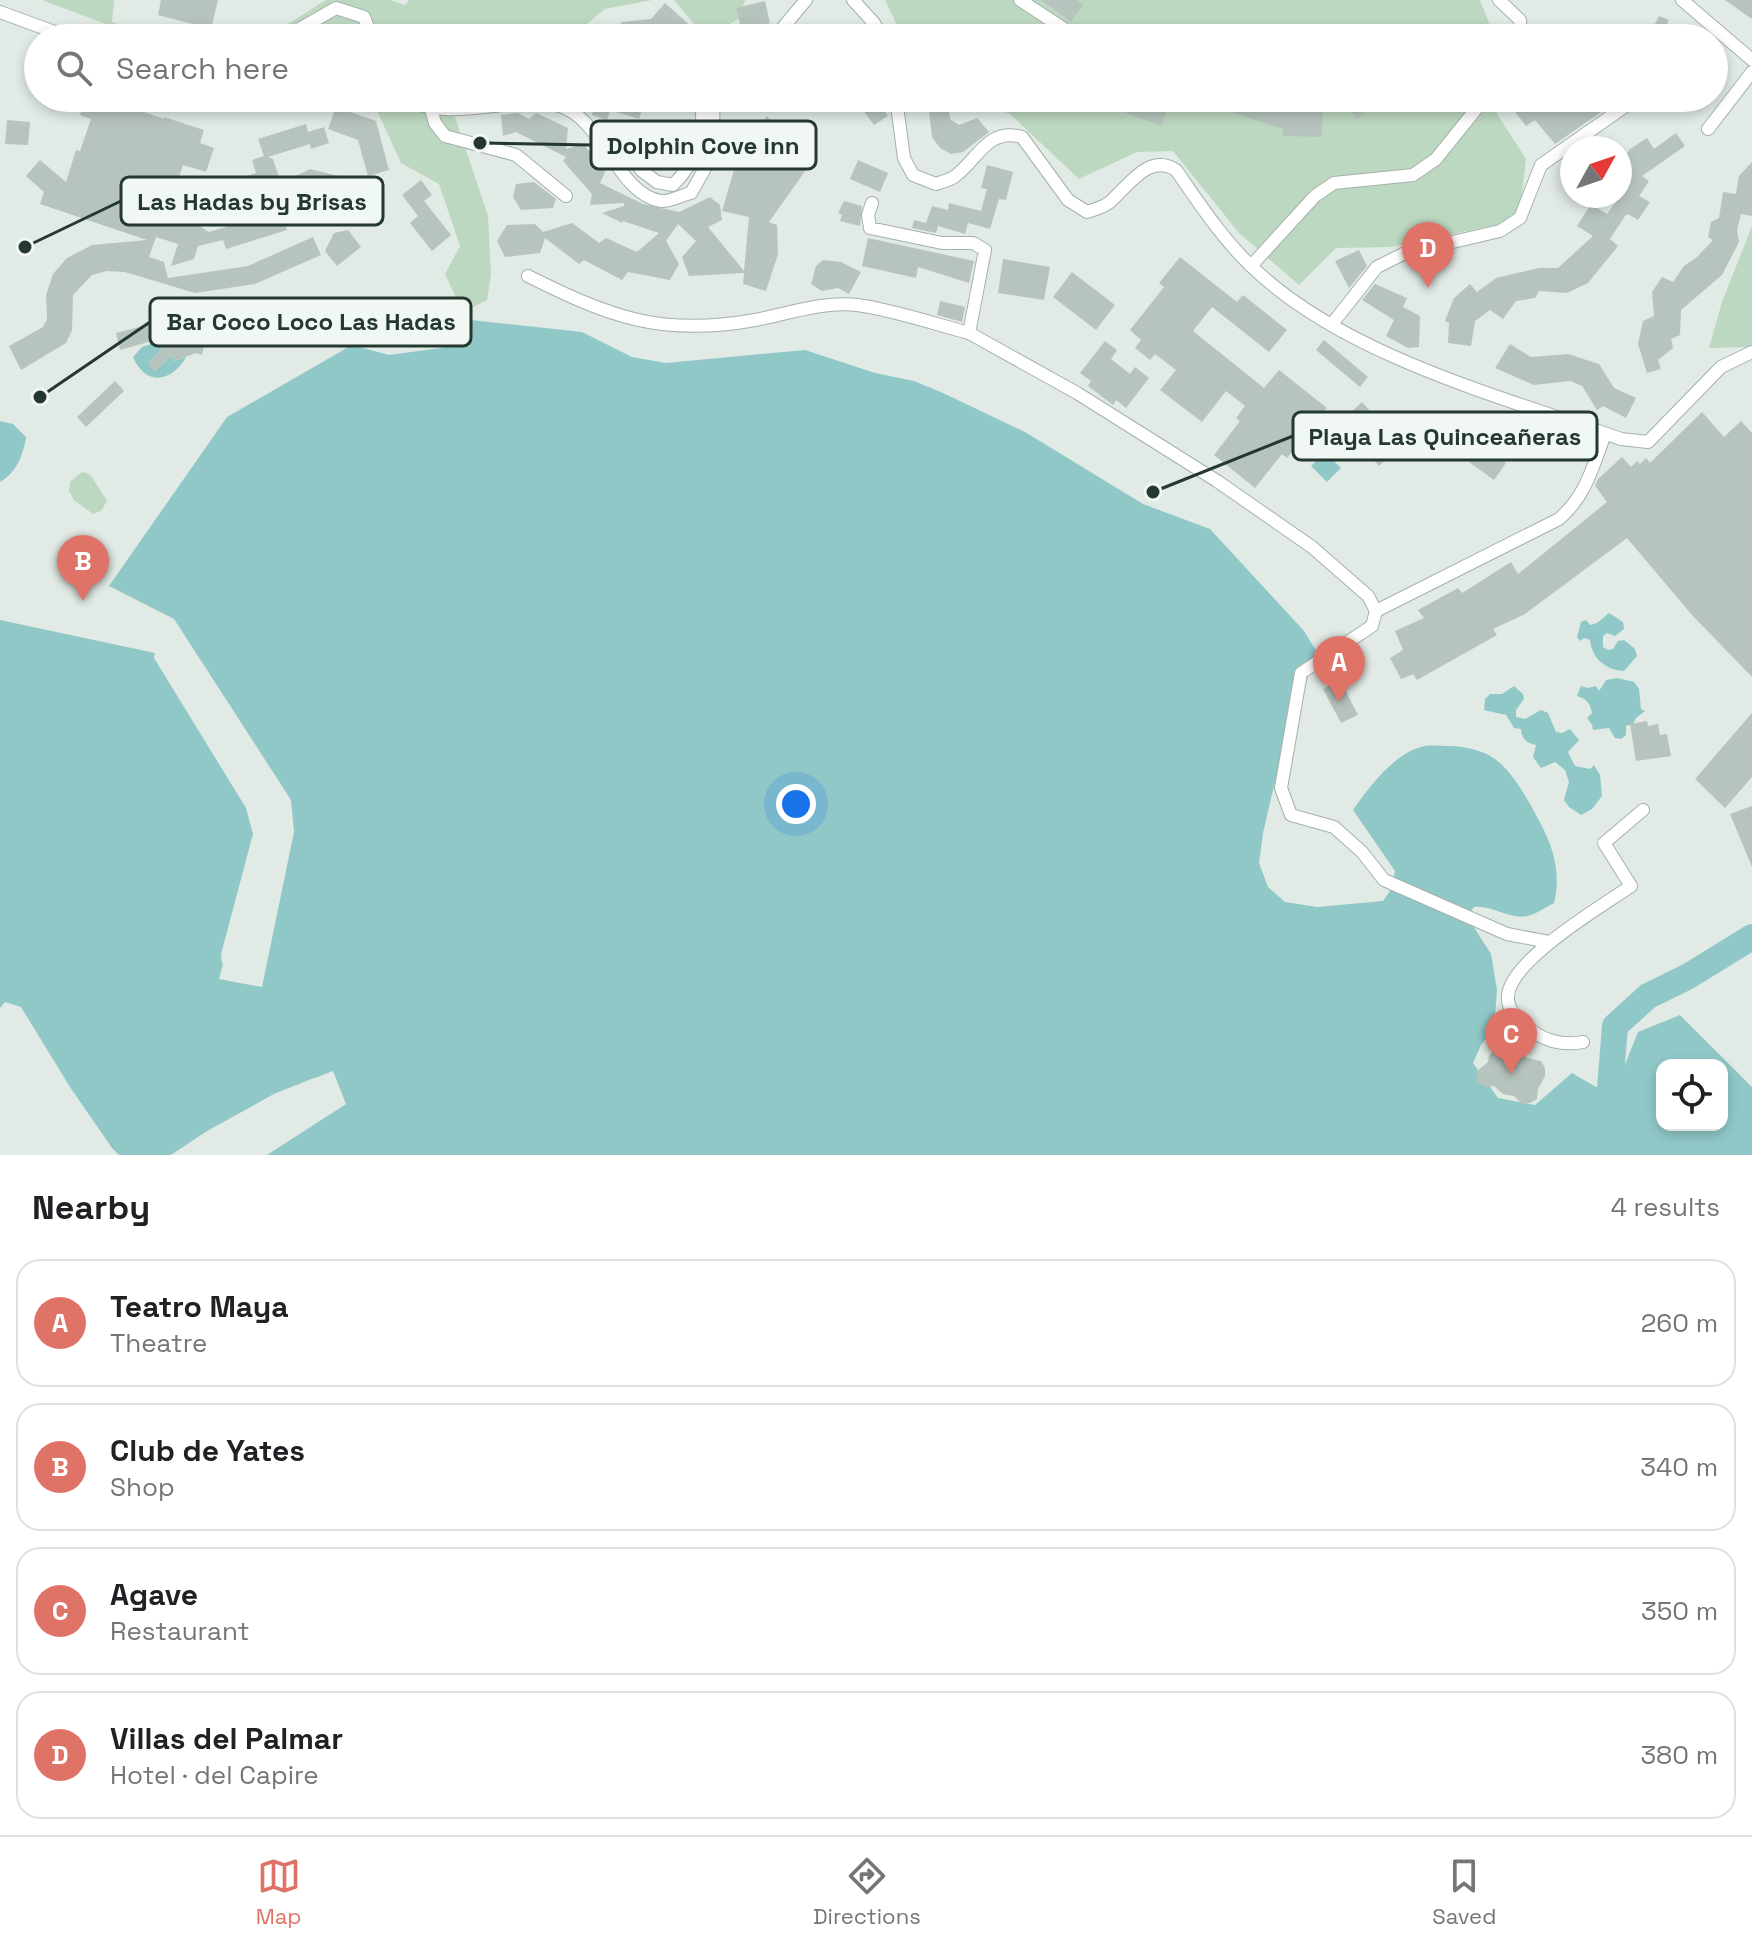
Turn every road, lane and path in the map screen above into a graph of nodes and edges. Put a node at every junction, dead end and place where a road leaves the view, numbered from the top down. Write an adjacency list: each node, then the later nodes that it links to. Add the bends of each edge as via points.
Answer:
1 (806, 0): 10 (street)
2 (853, 0): 11 (street)
3 (1020, 0): 12 (street)
4 (1499, 0): 13 (street)
5 (1682, 0): 14 (street)
6 (0, 12): 7 (street)
7 (33, 24)
8 (308, 24): 9 (street, via 336,8 364,17)
9 (367, 24)
10 (786, 24)
11 (875, 24)
12 (1057, 24)
13 (1520, 24)
14 (1705, 24)
15 (1728, 45): 16 (street)
16 (1752, 60)
17 (1752, 72): 18 (street)
18 (1728, 103)
19 (432, 112): 29 (street, via 445,136 516,155)
20 (570, 112): 28 (street)
21 (702, 112): 28 (street, via 701,138 673,185 642,171 619,140)
22 (714, 112): 28 (street, via 712,156 691,193 664,201 646,196 622,173)
23 (898, 112): 31 (street, via 904,158 913,175 936,184 954,177 994,138 1010,133 1022,137 1068,200 1087,212 1110,202 1153,165 1166,163)
24 (1474, 112): 31 (street, via 1436,159 1413,175 1334,183 1315,196)
25 (1617, 112): 33 (street, via 1541,165 1520,218 1500,231 1405,253 1377,267)
26 (1721, 112): 27 (street)
27 (1708, 129)
28 (594, 132)
29 (566, 196)
30 (872, 203): 34 (street, via 870,228 942,243 973,243 985,250)
31 (1251, 266): 33 (street)
32 (528, 276): 34 (street, via 617,316 665,327 706,327 821,306 856,305)
33 (1332, 324): 36 (street, via 1390,357)
34 (969, 333): 37 (street, via 1217,481 1312,547 1368,596)
35 (1752, 352): 36 (street, via 1721,367 1648,442)
36 (1605, 434): 37 (street, via 1584,493 1559,519)
37 (1376, 611): 39 (street, via 1372,626 1301,673 1281,788 1291,815 1334,827 1384,880 1507,934)
38 (1643, 810): 39 (street, via 1604,843 1631,886)
39 (1549, 942): 40 (street, via 1512,981 1511,1013 1534,1033 1567,1046)
40 (1583, 1042)

